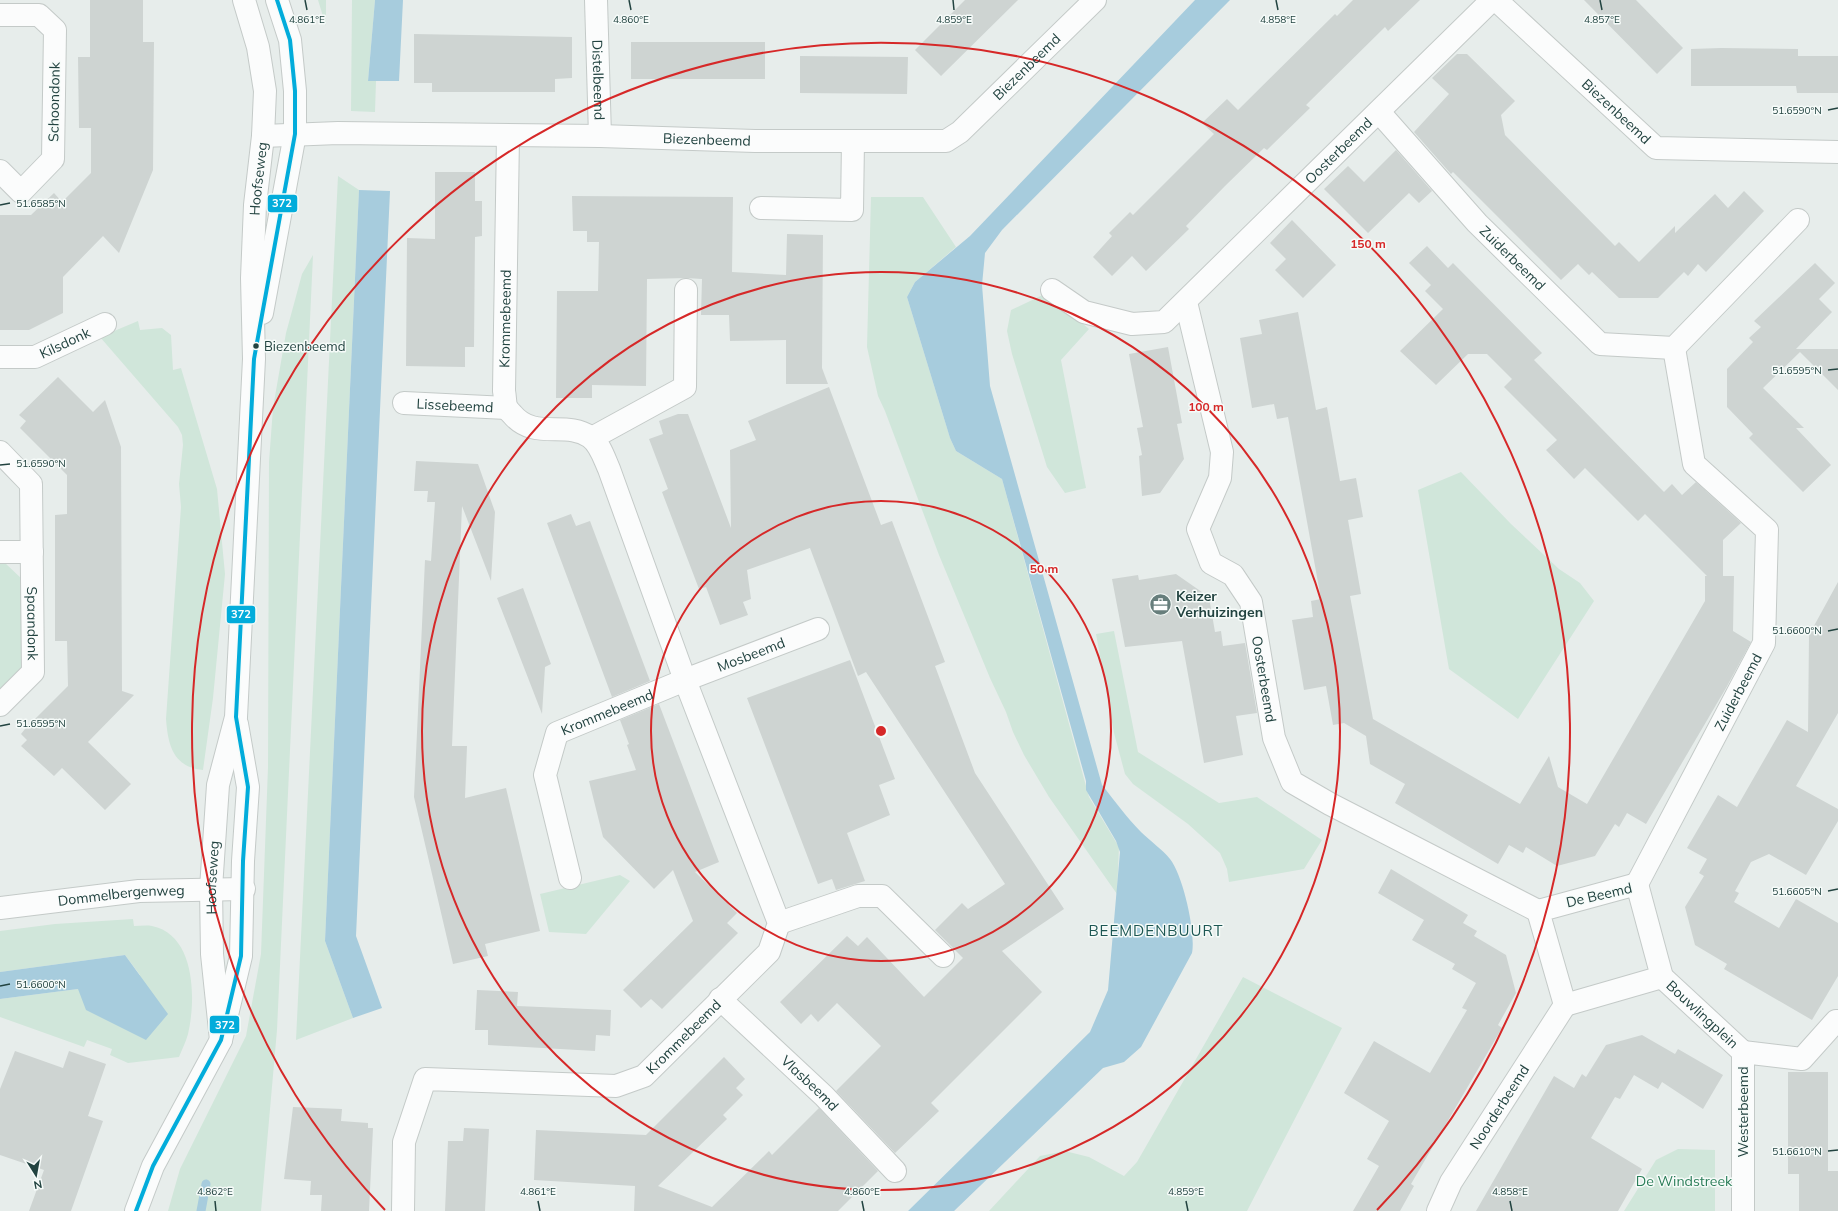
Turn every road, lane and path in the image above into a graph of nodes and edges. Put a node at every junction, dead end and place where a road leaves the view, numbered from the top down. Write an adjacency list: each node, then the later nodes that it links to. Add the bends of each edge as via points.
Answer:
1 (244, 0): 10 (street, Hoofseweg, via 258,47 265,91)
2 (277, 0): 9 (street, Hoofseweg, via 290,40 295,91)
3 (596, 0): 12 (street, Distelbeemd)
4 (1095, 0): 13 (street, Biezenbeemd, via 960,132 946,140)
5 (1492, 0): 8 (street, Oosterbeemd)
6 (1496, 0): 14 (street, Biezenbeemd, via 1656,148)
7 (0, 15): 15 (street, Schoondonk, via 39,15 55,30 53,159 21,192)
8 (1379, 112): 20 (street, Oosterbeemd); 22 (street, Zuiderbeemd, via 1477,223 1600,344)
9 (295, 134): 10 (street, Biezenbeemd); 11 (street, Biezenbeemd); 24 (street, Hoofseweg)
10 (263, 136): 24 (street, Hoofseweg, via 255,205 252,278)
11 (508, 136): 12 (street, Biezenbeemd); 26 (street, Krommebeemd, via 504,391)
12 (600, 136): 13 (street, Biezenbeemd)
13 (853, 141): 16 (street, via 852,210)
14 (1838, 152)
15 (0, 171)
16 (760, 208)
17 (1798, 220): 22 (street)
18 (686, 290): 27 (street, via 685,387)
19 (1052, 290): 20 (street, Oosterbeemd, via 1084,312 1132,324 1164,322)
20 (1186, 302): 40 (street, Oosterbeemd, via 1222,452 1220,478 1198,529 1211,563 1233,575 1251,602 1274,738 1292,782)
21 (105, 324): 23 (street, Kilsdonk, via 35,357)
22 (1674, 348): 36 (street, Zuiderbeemd, via 1694,464 1767,530 1764,643)
23 (0, 357)
24 (254, 359): 34 (street, Hoofseweg)
25 (404, 403): 26 (street, Lissebeemd)
26 (506, 408): 27 (street, via 518,421 533,429 574,431)
27 (592, 438): 32 (street, via 609,469)
28 (0, 452): 30 (street, Spaandonk, via 31,484)
29 (0, 552): 30 (street)
30 (32, 552): 33 (street, Spaandonk, via 33,672)
31 (818, 629): 32 (street, Mosbeemd)
32 (685, 680): 35 (street, Krommebeemd, via 557,733 545,775); 41 (street)
33 (0, 705)
34 (236, 717): 37 (street, Hoofseweg, via 218,785); 38 (street, Hoofseweg, via 248,787 243,861)
35 (570, 878)
36 (1637, 884): 40 (street, De Beemd); 43 (street, De Beemd)
37 (211, 888): 38 (street, Dommelbergenweg); 39 (street, Dommelbergenweg, via 139,891); 47 (street, Hoofseweg, via 212,954)
38 (244, 889): 47 (street, Hoofseweg, via 241,956)
39 (0, 908)
40 (1538, 911): 45 (street)
41 (779, 923): 42 (street, via 858,896 882,896); 44 (street, Krommebeemd, via 769,952)
42 (944, 956)
43 (1662, 977): 45 (street); 48 (street, Bouwlingplein)
44 (720, 999): 49 (street, Vlasbeemd, via 824,1096); 51 (street, Krommebeemd, via 644,1076 616,1086 425,1079 404,1142)
45 (1565, 1005): 52 (street, Noorderbeemd, via 1451,1182)
46 (1838, 1021): 48 (street, Westerbeemd, via 1802,1059)
47 (221, 1040): 50 (street, Hoofseweg, via 153,1166)
48 (1743, 1052): 53 (street, Westerbeemd)
49 (895, 1172)
50 (140, 1207)
51 (403, 1211)
52 (1438, 1211)
53 (1743, 1211)

